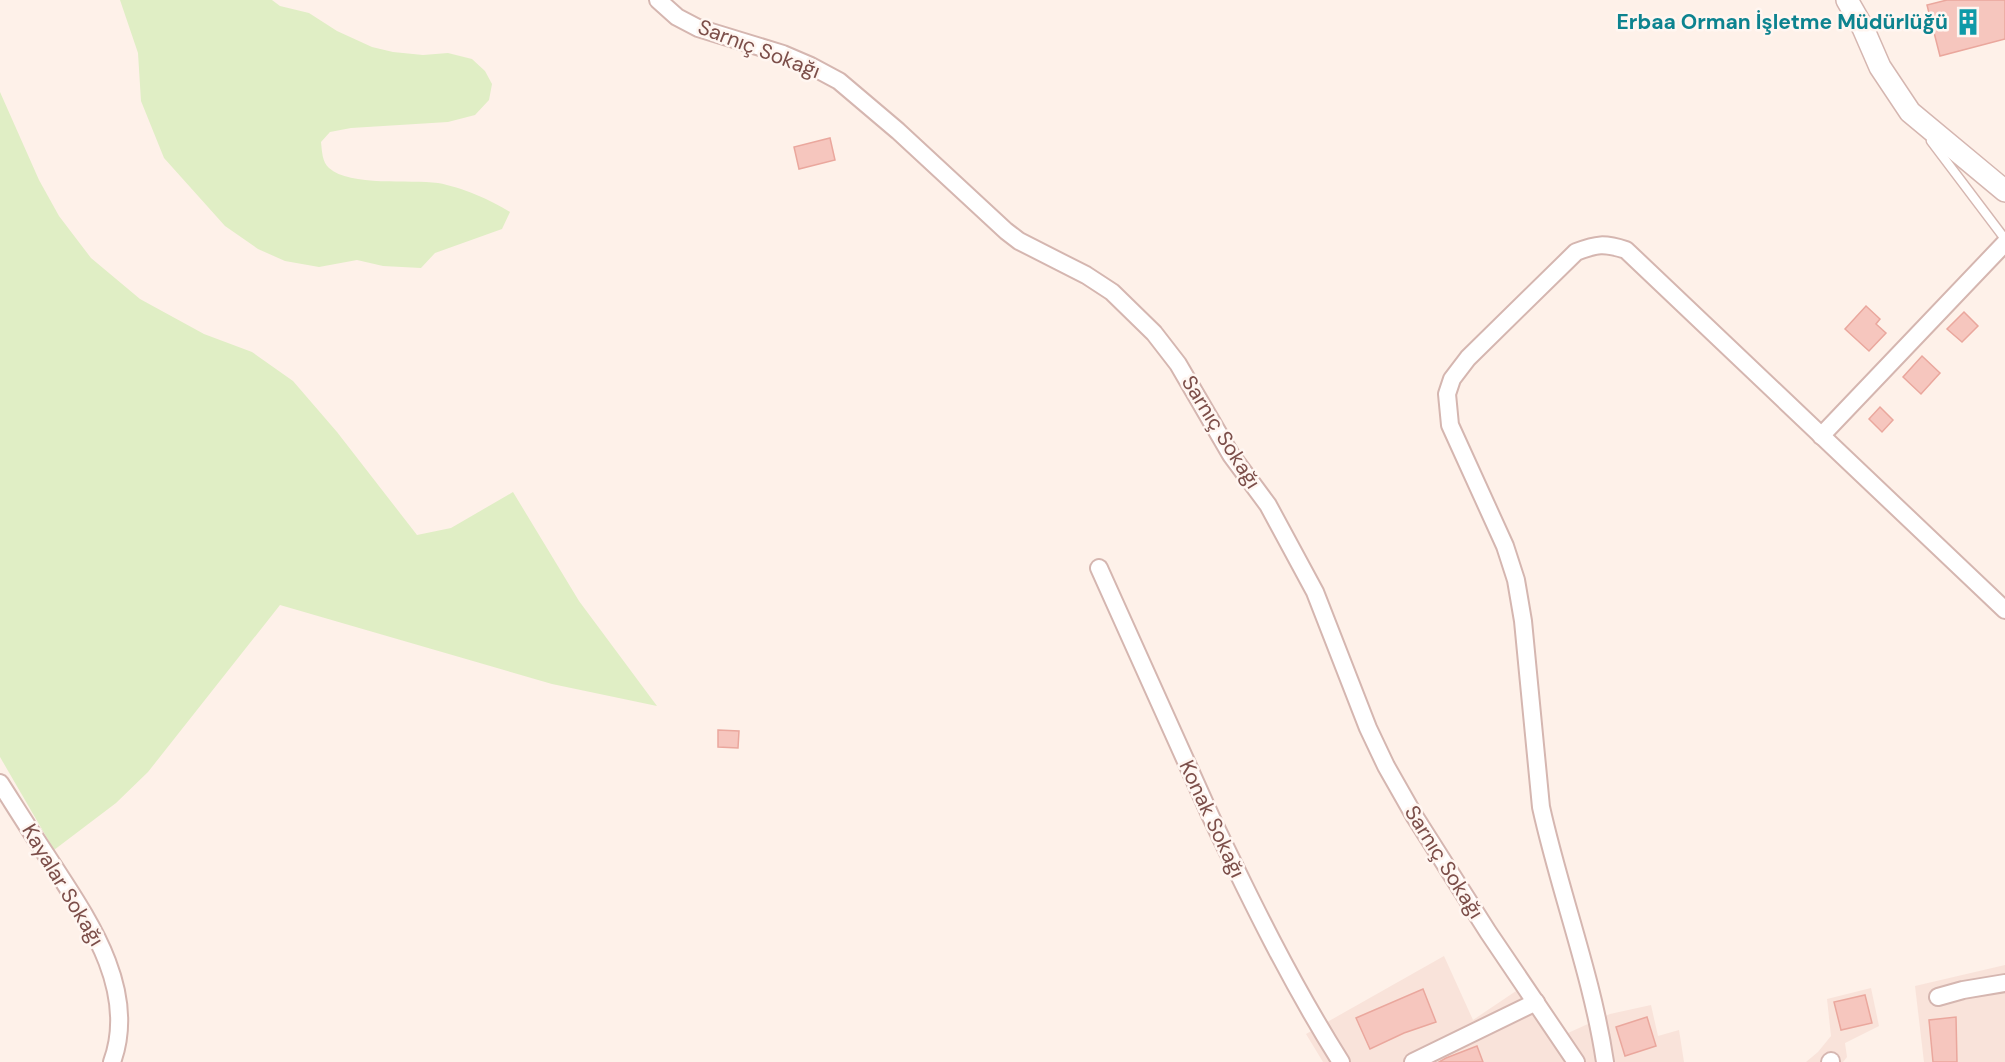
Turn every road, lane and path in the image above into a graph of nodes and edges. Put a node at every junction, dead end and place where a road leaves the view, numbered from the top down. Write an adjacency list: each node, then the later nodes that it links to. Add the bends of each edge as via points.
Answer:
1 (658, 0): 12 (street, Sarnıç Sokağı, via 677,17 698,28 783,54 839,81 1006,231 1086,274 1112,292 1154,333 1178,364 1231,455 1268,505 1315,592 1386,766)
2 (1846, 0): 3 (street, via 1880,67)
3 (1910, 112): 4 (street); 5 (lane)
4 (2005, 191)
5 (2005, 241): 6 (street)
6 (1821, 436): 8 (street); 17 (street, via 1626,250 1608,244 1576,252 1468,358 1452,379 1447,394 1450,425 1505,546 1516,580 1542,807 1601,1030)
7 (1099, 568): 14 (street, Konak Sokağı, via 1258,917)
8 (2005, 610)
9 (0, 783): 13 (street, Kayalar Sokağı, via 82,910 110,965 120,1015)
10 (2005, 983): 11 (street)
11 (1938, 997)
12 (1536, 1002): 15 (street); 16 (street, Sarnıç Sokağı)
13 (112, 1062)
14 (1341, 1062)
15 (1413, 1062)
16 (1576, 1062)
17 (1605, 1062)

